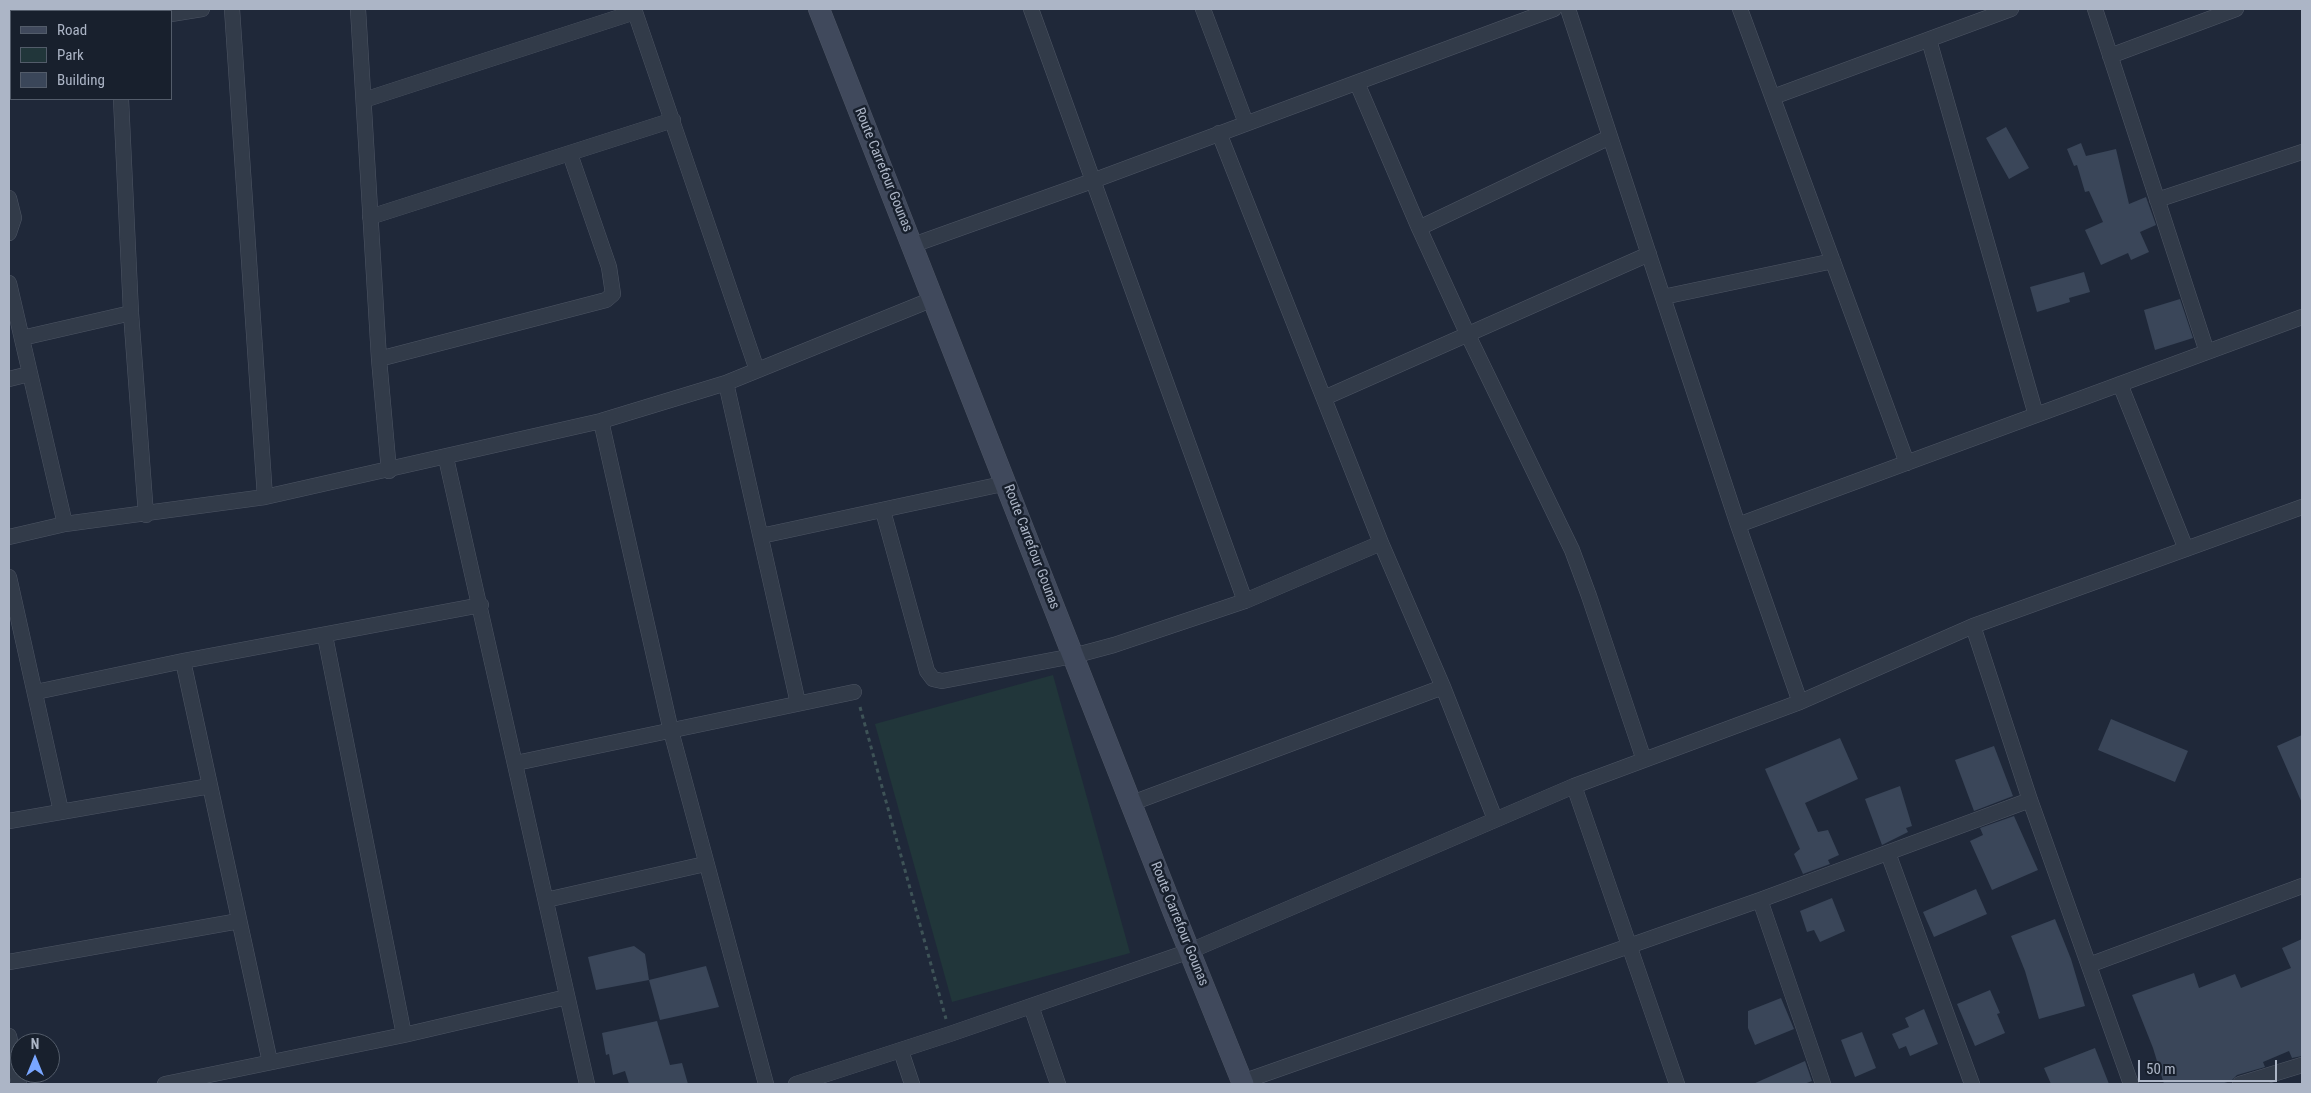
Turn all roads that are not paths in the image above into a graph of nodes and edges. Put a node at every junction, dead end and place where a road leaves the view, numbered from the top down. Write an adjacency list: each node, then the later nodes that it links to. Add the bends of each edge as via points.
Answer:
1 (202, 9): 14 (street)
2 (232, 9): 58 (street)
3 (358, 9): 21 (street)
4 (819, 9): 34 (main road, Route Carrefour Gounas)
5 (1032, 9): 28 (street)
6 (1203, 9): 23 (street)
7 (1554, 9): 18 (street)
8 (1568, 9): 25 (street)
9 (1740, 9): 19 (street)
10 (2011, 9): 16 (street)
11 (2095, 9): 17 (street)
12 (2236, 9): 15 (street)
13 (634, 10): 21 (street); 22 (street)
14 (172, 14)
15 (2196, 15): 17 (street)
16 (1929, 40): 19 (street); 52 (street)
17 (2110, 56): 30 (street)
18 (1357, 83): 23 (street); 32 (street)
19 (1772, 97): 36 (street)
20 (121, 100): 40 (street)
21 (364, 100): 31 (street)
22 (673, 120): 26 (street); 46 (street)
23 (1246, 123): 24 (street)
24 (1219, 133): 28 (street); 51 (street)
25 (1610, 137): 32 (street); 35 (street)
26 (570, 154): 31 (street); 45 (street, via 609,267 613,294 606,300)
27 (2302, 154): 30 (street)
28 (1095, 180): 34 (street); 69 (street)
29 (9, 198): 33 (street, via 14,218)
30 (2157, 200): 44 (street)
31 (370, 217): 45 (street)
32 (1418, 228): 42 (street)
33 (9, 233)
34 (913, 245): 39 (main road, Route Carrefour Gounas)
35 (1649, 254): 38 (street); 42 (street)
36 (1833, 261): 38 (street); 55 (street)
37 (9, 283): 43 (street)
38 (1663, 297): 63 (street)
39 (933, 299): 46 (street); 57 (main road, Route Carrefour Gounas)
40 (131, 313): 43 (street); 61 (street)
41 (2302, 317): 44 (street)
42 (1467, 333): 51 (street); 81 (street, via 1572,550)
43 (22, 338): 47 (street)
44 (2207, 352): 50 (street)
45 (379, 359): 56 (street)
46 (757, 370): 49 (street)
47 (30, 374): 48 (street); 62 (street)
48 (9, 379)
49 (726, 383): 53 (street); 65 (street)
50 (2120, 384): 52 (street); 67 (street)
51 (1324, 398): 66 (street)
52 (2036, 415): 55 (street)
53 (601, 422): 54 (street); 80 (street)
54 (446, 458): 56 (street); 70 (street)
55 (1907, 463): 63 (street)
56 (388, 471): 58 (street)
57 (1007, 483): 60 (street); 73 (main road, Route Carrefour Gounas)
58 (265, 497): 61 (street)
59 (2302, 507): 67 (street)
60 (883, 511): 65 (street); 73 (street, via 927,671 933,679 942,681)
61 (146, 515): 62 (street)
62 (65, 524): 64 (street)
63 (1738, 525): 78 (street)
64 (9, 536)
65 (761, 536): 79 (street)
66 (1381, 544): 69 (street); 75 (street)
67 (2186, 549): 71 (street)
68 (9, 576): 76 (street)
69 (1245, 601): 73 (street)
70 (481, 605): 72 (street); 82 (street)
71 (1973, 626): 78 (street); 85 (street)
72 (325, 636): 74 (street); 102 (street)
73 (1073, 656): 86 (main road, Route Carrefour Gounas)
74 (183, 661): 76 (street); 83 (street)
75 (1443, 687): 86 (street); 88 (street)
76 (36, 692): 87 (street)
77 (856, 695): 79 (street)
78 (1800, 702): 81 (street)
79 (798, 703): 80 (street)
80 (671, 731): 82 (street); 91 (street)
81 (1644, 760): 84 (street)
82 (516, 763): 93 (street)
83 (210, 786): 87 (street); 95 (street)
84 (1574, 786): 88 (street); 96 (street)
85 (2030, 800): 90 (street); 99 (street)
86 (1132, 804): 97 (main road, Route Carrefour Gounas)
87 (61, 811): 89 (street)
88 (1495, 820): 97 (street)
89 (9, 821)
90 (1888, 853): 94 (street); 117 (street)
91 (705, 864): 93 (street); 112 (street)
92 (2302, 886): 99 (street)
93 (546, 900): 100 (street)
94 (1760, 900): 96 (street); 116 (street)
95 (239, 921): 98 (street); 105 (street)
96 (1627, 944): 107 (street); 108 (street)
97 (1190, 951): 101 (street); 107 (main road, Route Carrefour Gounas)
98 (9, 962)
99 (2089, 965): 118 (street)
100 (567, 997): 102 (street); 111 (street)
101 (1031, 1006): 104 (street); 115 (street)
102 (404, 1035): 105 (street)
103 (9, 1036): 109 (street)
104 (901, 1051): 113 (street); 114 (street)
105 (270, 1062): 110 (street)
106 (2301, 1069): 119 (street)
107 (1243, 1083)
108 (1671, 1083)
109 (19, 1084)
110 (165, 1084)
111 (587, 1084)
112 (766, 1084)
113 (796, 1084)
114 (912, 1084)
115 (1058, 1084)
116 (1824, 1084)
117 (1972, 1084)
118 (2131, 1084)
119 (2240, 1084)

